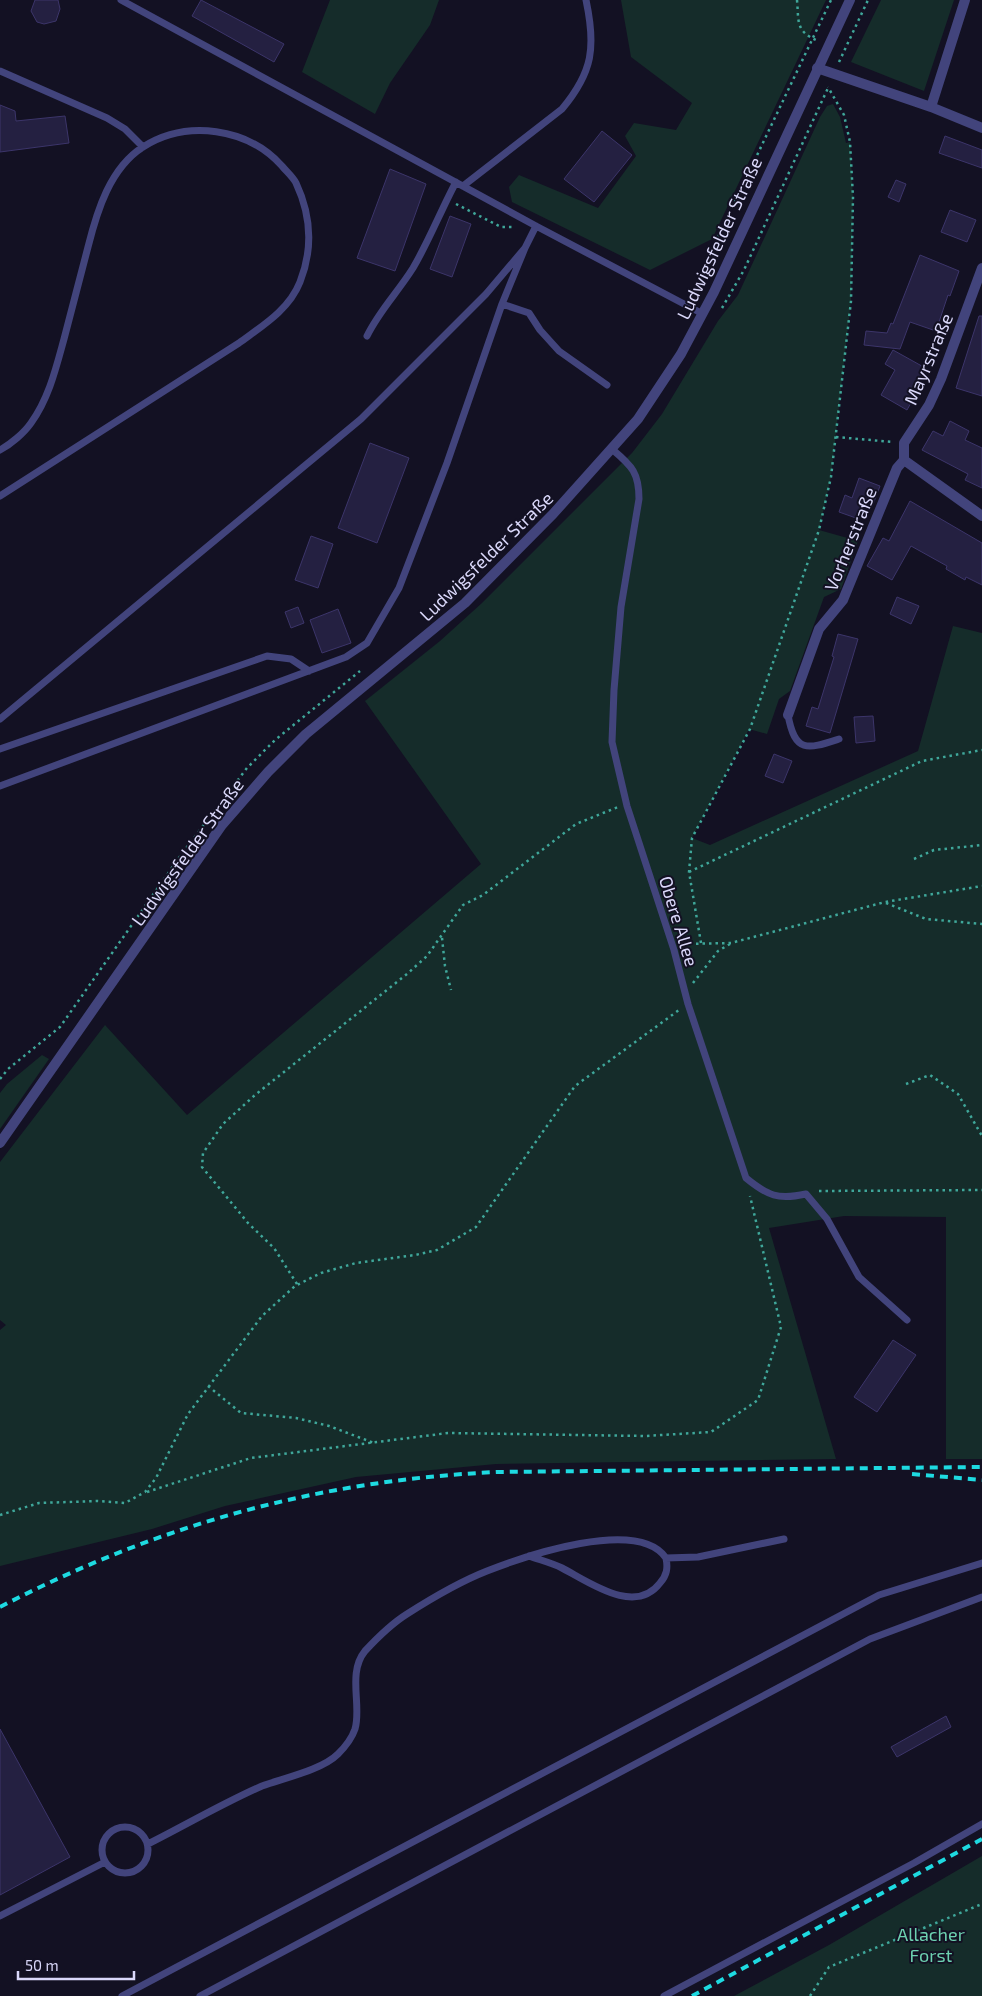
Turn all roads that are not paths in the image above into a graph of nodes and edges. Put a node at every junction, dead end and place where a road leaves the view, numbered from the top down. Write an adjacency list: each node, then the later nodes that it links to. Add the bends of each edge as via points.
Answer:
1 (122, 0): 10 (lane)
2 (586, 0): 11 (lane, via 591,47 588,69 575,93 562,109)
3 (850, 0): 5 (street, Ludwigsfelder Straße)
4 (965, 0): 7 (street)
5 (817, 68): 7 (street); 16 (street, Ludwigsfelder Straße)
6 (0, 71): 9 (lane, via 107,118 125,129)
7 (932, 107): 8 (street)
8 (982, 128)
9 (143, 147): 19 (lane, via 125,162 105,193 50,388 31,424); 22 (lane, via 166,136 202,130 237,136 272,155 296,182 308,216 309,245 299,283 277,315 239,343)
10 (456, 182): 11 (lane); 17 (lane, via 422,253 375,319)
11 (464, 186): 12 (lane)
12 (536, 226): 13 (lane); 16 (lane)
13 (525, 248): 15 (lane); 26 (lane, via 486,294 361,419)
14 (982, 268): 21 (street, Mayrstraße, via 941,379 904,443)
15 (502, 304): 18 (lane, via 529,313 559,351); 24 (lane, via 399,588 366,643 346,657)
16 (703, 314): 20 (street, Ludwigsfelder Straße, via 662,386)
17 (367, 336)
18 (607, 385)
19 (0, 450)
20 (613, 450): 30 (street, Ludwigsfelder Straße, via 466,604 306,734 249,792); 31 (lane, Obere Allee, via 634,470 639,481 639,499 622,607 612,742 627,806 746,1178 762,1191 784,1198 806,1194 827,1219 859,1277)
21 (904, 460): 23 (street); 25 (street, Vorherstraße, via 897,468 843,600 819,629)
22 (0, 496)
23 (982, 516)
24 (309, 671): 28 (lane, via 291,659 266,656); 29 (lane)
25 (788, 715): 27 (lane, via 790,731 801,745 812,748)
26 (0, 719)
27 (839, 740)
28 (0, 749)
29 (0, 786)
30 (0, 1143)
31 (907, 1320)
32 (784, 1539): 34 (lane, via 698,1557)
33 (529, 1556): 34 (lane, via 571,1545 620,1540 648,1544 660,1550); 34 (lane, via 561,1567 617,1594 639,1597 654,1591 663,1580 668,1568); 38 (lane, via 450,1589 383,1632 363,1654 357,1674 356,1727 337,1755 261,1787)
34 (666, 1558)
35 (982, 1563): 41 (lane, via 879,1595)
36 (982, 1597): 42 (lane, via 870,1639)
37 (982, 1824): 43 (lane)
38 (148, 1844): 39 (lane, via 146,1860 134,1872 118,1872); 39 (lane, via 142,1834 132,1828 121,1827 104,1840 101,1851)
39 (105, 1862): 40 (lane)
40 (0, 1916)
41 (122, 1996)
42 (200, 1996)
43 (664, 1996)

